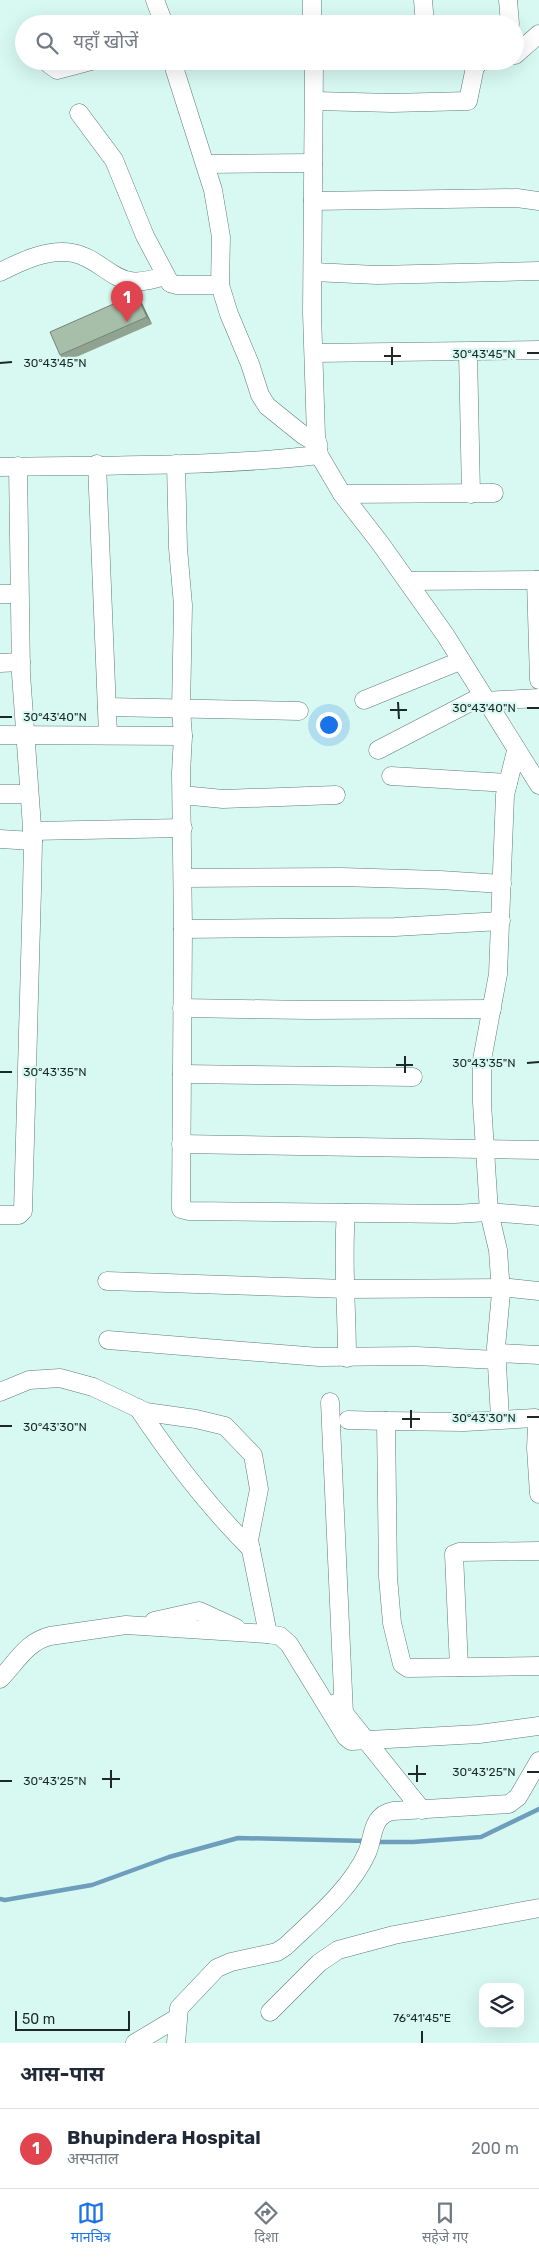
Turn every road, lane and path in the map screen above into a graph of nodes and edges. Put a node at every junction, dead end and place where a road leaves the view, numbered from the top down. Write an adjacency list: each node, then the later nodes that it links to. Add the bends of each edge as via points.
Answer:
1 (155, 0): 5 (street)
2 (312, 0): 6 (street)
3 (423, 0): 7 (street)
4 (508, 0): 8 (street)
5 (161, 15)
6 (312, 15)
7 (424, 15)
8 (509, 15)
9 (539, 34): 10 (street)
10 (524, 47)
11 (175, 70): 17 (street)
12 (314, 70): 14 (street)
13 (474, 70): 14 (street, via 466,102)
14 (316, 100): 16 (street)
15 (80, 113): 23 (street, via 114,160)
16 (314, 163): 17 (street); 19 (street)
17 (205, 164): 24 (street, via 221,237)
18 (539, 200): 19 (street)
19 (313, 201): 22 (street)
20 (539, 271): 22 (street, via 377,275)
21 (0, 272): 23 (street, via 43,255 72,252 97,262 126,280 146,281)
22 (312, 272): 27 (street)
23 (165, 276): 24 (street, via 170,283 177,285)
24 (220, 285): 28 (street, via 260,395 267,406)
25 (539, 350): 26 (street)
26 (468, 352): 27 (street); 34 (street)
27 (314, 353): 28 (street)
28 (319, 450): 30 (street, via 254,462); 33 (street)
29 (97, 464): 30 (street); 31 (street); 46 (street)
30 (176, 464): 47 (street, via 183,605)
31 (9, 467): 38 (street)
32 (494, 493): 34 (street)
33 (342, 494): 34 (street); 36 (street)
34 (471, 494)
35 (538, 580): 36 (street); 42 (street)
36 (407, 581): 39 (street)
37 (0, 594): 38 (street)
38 (19, 594): 40 (street)
39 (460, 661): 43 (street); 45 (street)
40 (21, 662): 41 (street); 49 (street)
41 (0, 663)
42 (539, 680)
43 (483, 698): 44 (street); 53 (street); 54 (street)
44 (539, 698)
45 (364, 700)
46 (107, 707): 47 (street); 51 (street)
47 (181, 710): 48 (street); 52 (street)
48 (300, 711)
49 (24, 734): 50 (street); 51 (street); 59 (street)
50 (0, 735)
51 (108, 735): 52 (street)
52 (183, 736): 61 (street)
53 (378, 750)
54 (516, 750): 56 (street); 57 (street)
55 (391, 776): 57 (street)
56 (538, 781)
57 (508, 783): 66 (street)
58 (0, 794): 59 (street)
59 (29, 794): 63 (street)
60 (336, 794): 61 (street, via 223,799)
61 (182, 795): 62 (street)
62 (183, 828): 63 (street); 65 (street)
63 (33, 836): 64 (street); 78 (street, via 23,1211 19,1215)
64 (0, 839)
65 (183, 878): 66 (street, via 341,877); 68 (street)
66 (502, 884): 67 (street)
67 (501, 921): 68 (street, via 395,927); 70 (street)
68 (183, 929): 69 (street)
69 (182, 1008): 70 (street); 71 (street)
70 (492, 1009): 74 (street, via 482,1060)
71 (182, 1074): 72 (street); 73 (street)
72 (413, 1077)
73 (181, 1144): 74 (street); 76 (street, via 180,1206 183,1211)
74 (485, 1148): 75 (street); 77 (street)
75 (539, 1150)
76 (346, 1212): 77 (street); 81 (street, via 343,1262)
77 (489, 1212): 79 (street); 82 (street, via 498,1250)
78 (0, 1215)
79 (539, 1216)
80 (107, 1280): 81 (street)
81 (347, 1289): 82 (street); 87 (street)
82 (500, 1289): 83 (street); 86 (street)
83 (539, 1291)
84 (108, 1340): 87 (street)
85 (539, 1355): 86 (street)
86 (497, 1356): 87 (street); 91 (street)
87 (347, 1358)
88 (0, 1392): 90 (street, via 29,1380 60,1378 93,1388)
89 (330, 1402): 106 (street)
90 (138, 1408): 96 (street, via 212,1509); 96 (street, via 225,1426 253,1455 259,1489 249,1540)
91 (500, 1418): 92 (street); 94 (street, via 464,1422)
92 (537, 1419): 95 (street)
93 (348, 1420): 94 (street)
94 (386, 1421): 103 (street, via 389,1587 392,1623 402,1664 408,1668)
95 (539, 1494)
96 (251, 1549): 100 (street)
97 (539, 1552): 103 (street, via 454,1554)
98 (131, 1626): 99 (street); 104 (street, via 41,1638 28,1646); 105 (street, via 40,1645)
99 (245, 1633): 100 (street); 101 (street)
100 (268, 1634): 101 (street, via 280,1636)
101 (298, 1658): 106 (street); 108 (street, via 346,1737 351,1741)
102 (539, 1666): 103 (street)
103 (459, 1667)
104 (0, 1679)
105 (0, 1687)
106 (344, 1714): 108 (street)
107 (539, 1726): 108 (street)
108 (366, 1741): 110 (street)
109 (539, 1761): 110 (street, via 518,1797 509,1804)
110 (422, 1810): 113 (street, via 386,1812 377,1820 367,1854 341,1893 282,1949 217,1968 182,2002)
111 (539, 1908): 112 (street, via 394,1935 338,1950 319,1963)
112 (270, 2012)
113 (177, 2018): 114 (street); 115 (street)
114 (135, 2043)
115 (176, 2043)

